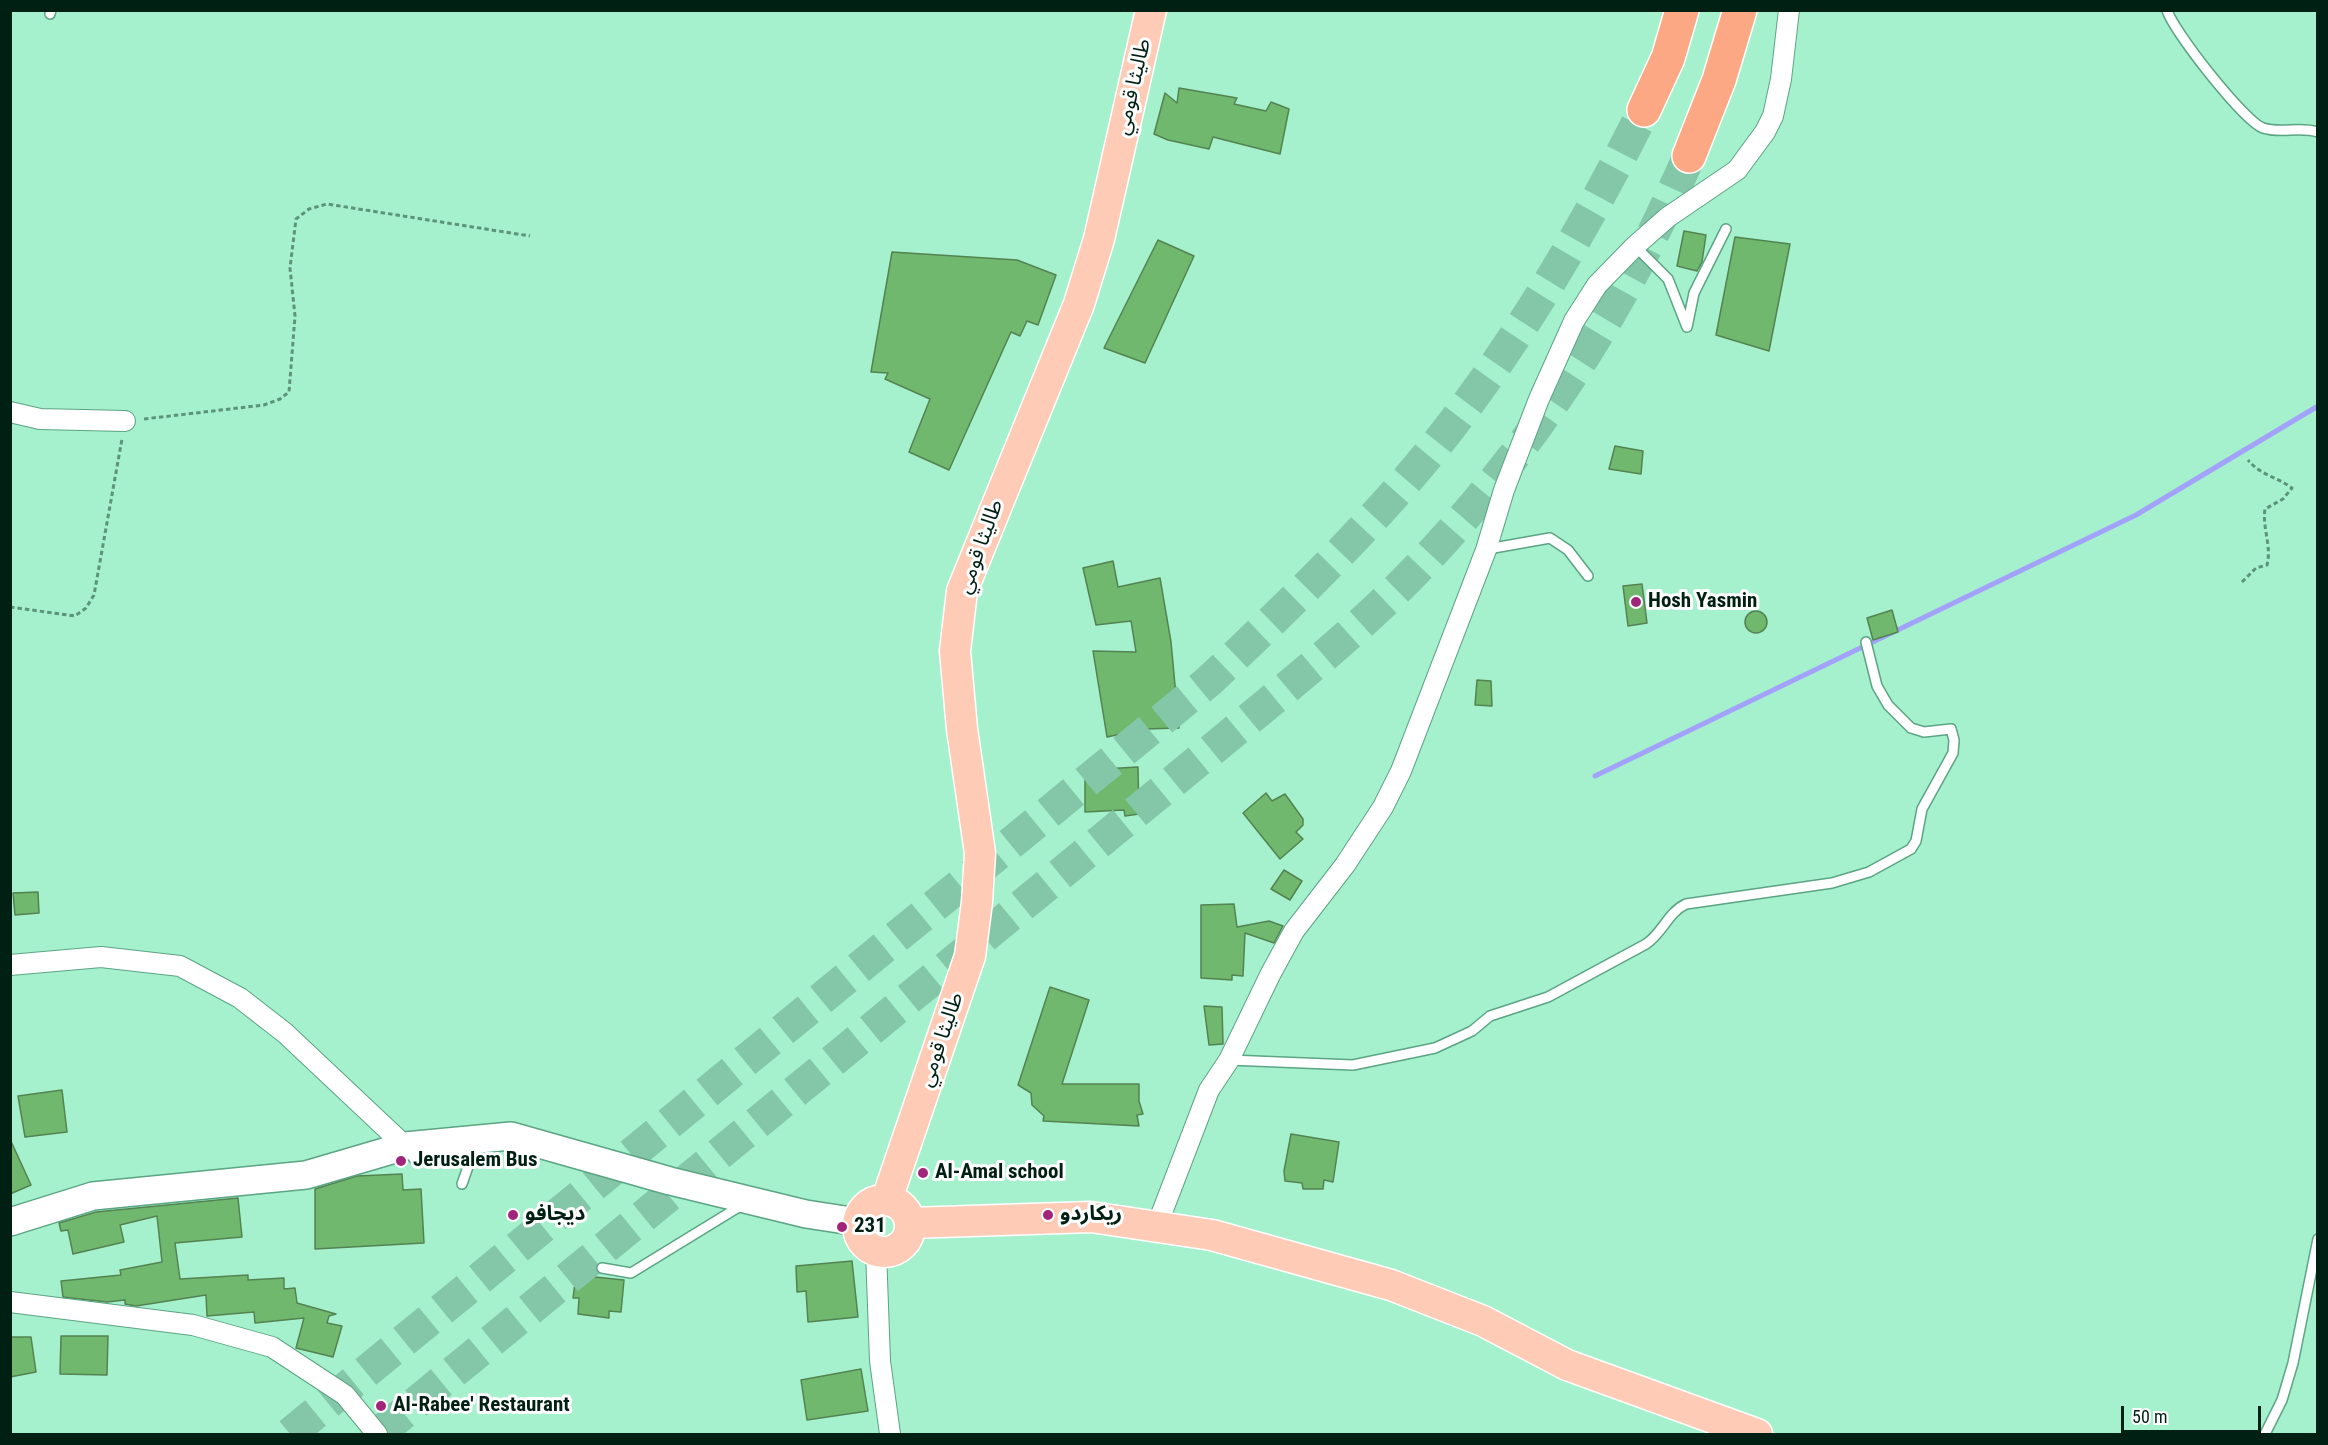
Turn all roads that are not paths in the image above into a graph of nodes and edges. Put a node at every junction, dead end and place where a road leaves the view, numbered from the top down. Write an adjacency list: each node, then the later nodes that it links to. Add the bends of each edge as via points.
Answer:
1 (1151, 10): 20 (main road, طاليثا قومي, via 1099,239 1079,304 962,591 955,651 980,854 978,902 970,957)
2 (1682, 10): 6 (highway, via 1668,58)
3 (1740, 10): 8 (highway, via 1719,80)
4 (1789, 10): 10 (street, via 1781,79 1773,116 1765,132 1737,170 1668,217)
5 (2167, 10): 7 (lane, via 2171,23 2198,61 2260,127)
6 (1644, 110)
7 (2318, 132)
8 (1689, 156)
9 (1726, 229): 10 (lane, via 1694,292 1687,327 1668,279)
10 (1635, 246): 13 (street, via 1597,285 1574,321 1504,490)
11 (10, 412): 12 (street, via 40,419)
12 (125, 421)
13 (1486, 550): 14 (lane, via 1550,538 1568,550); 17 (street, via 1401,771 1383,807 1345,865 1294,930)
14 (1588, 576)
15 (1866, 642): 17 (lane, via 1877,686 1888,705 1911,728 1924,732 1951,729 1954,740 1948,764 1922,809 1911,849 1869,872 1832,882 1686,904 1675,909 1646,944 1548,997 1490,1016 1472,1031 1436,1048 1353,1065)
16 (10, 965): 18 (street, via 101,957 180,966 240,998 285,1033)
17 (1229, 1060): 25 (street, via 1209,1090)
18 (405, 1146): 19 (lane, via 415,1160 471,1158); 21 (street, via 511,1136); 22 (street, via 306,1175 93,1196)
19 (462, 1184)
20 (887, 1199): 23 (main road, via 871,1203); 24 (main road, via 902,1206)
21 (749, 1200): 23 (street); 28 (lane, via 631,1273)
22 (10, 1222)
23 (858, 1222): 27 (main road, via 864,1243)
24 (910, 1223): 25 (main road, via 1092,1217); 27 (main road, via 909,1236 899,1248)
25 (1156, 1228): 32 (main road, via 1212,1235 1391,1285 1483,1321 1567,1365)
26 (2318, 1239): 33 (lane, via 2287,1385)
27 (876, 1251): 31 (street, via 880,1361)
28 (602, 1268)
29 (10, 1302): 30 (street, via 193,1325 272,1347 345,1395)
30 (377, 1434)
31 (890, 1434)
32 (1757, 1434)
33 (2265, 1434)

